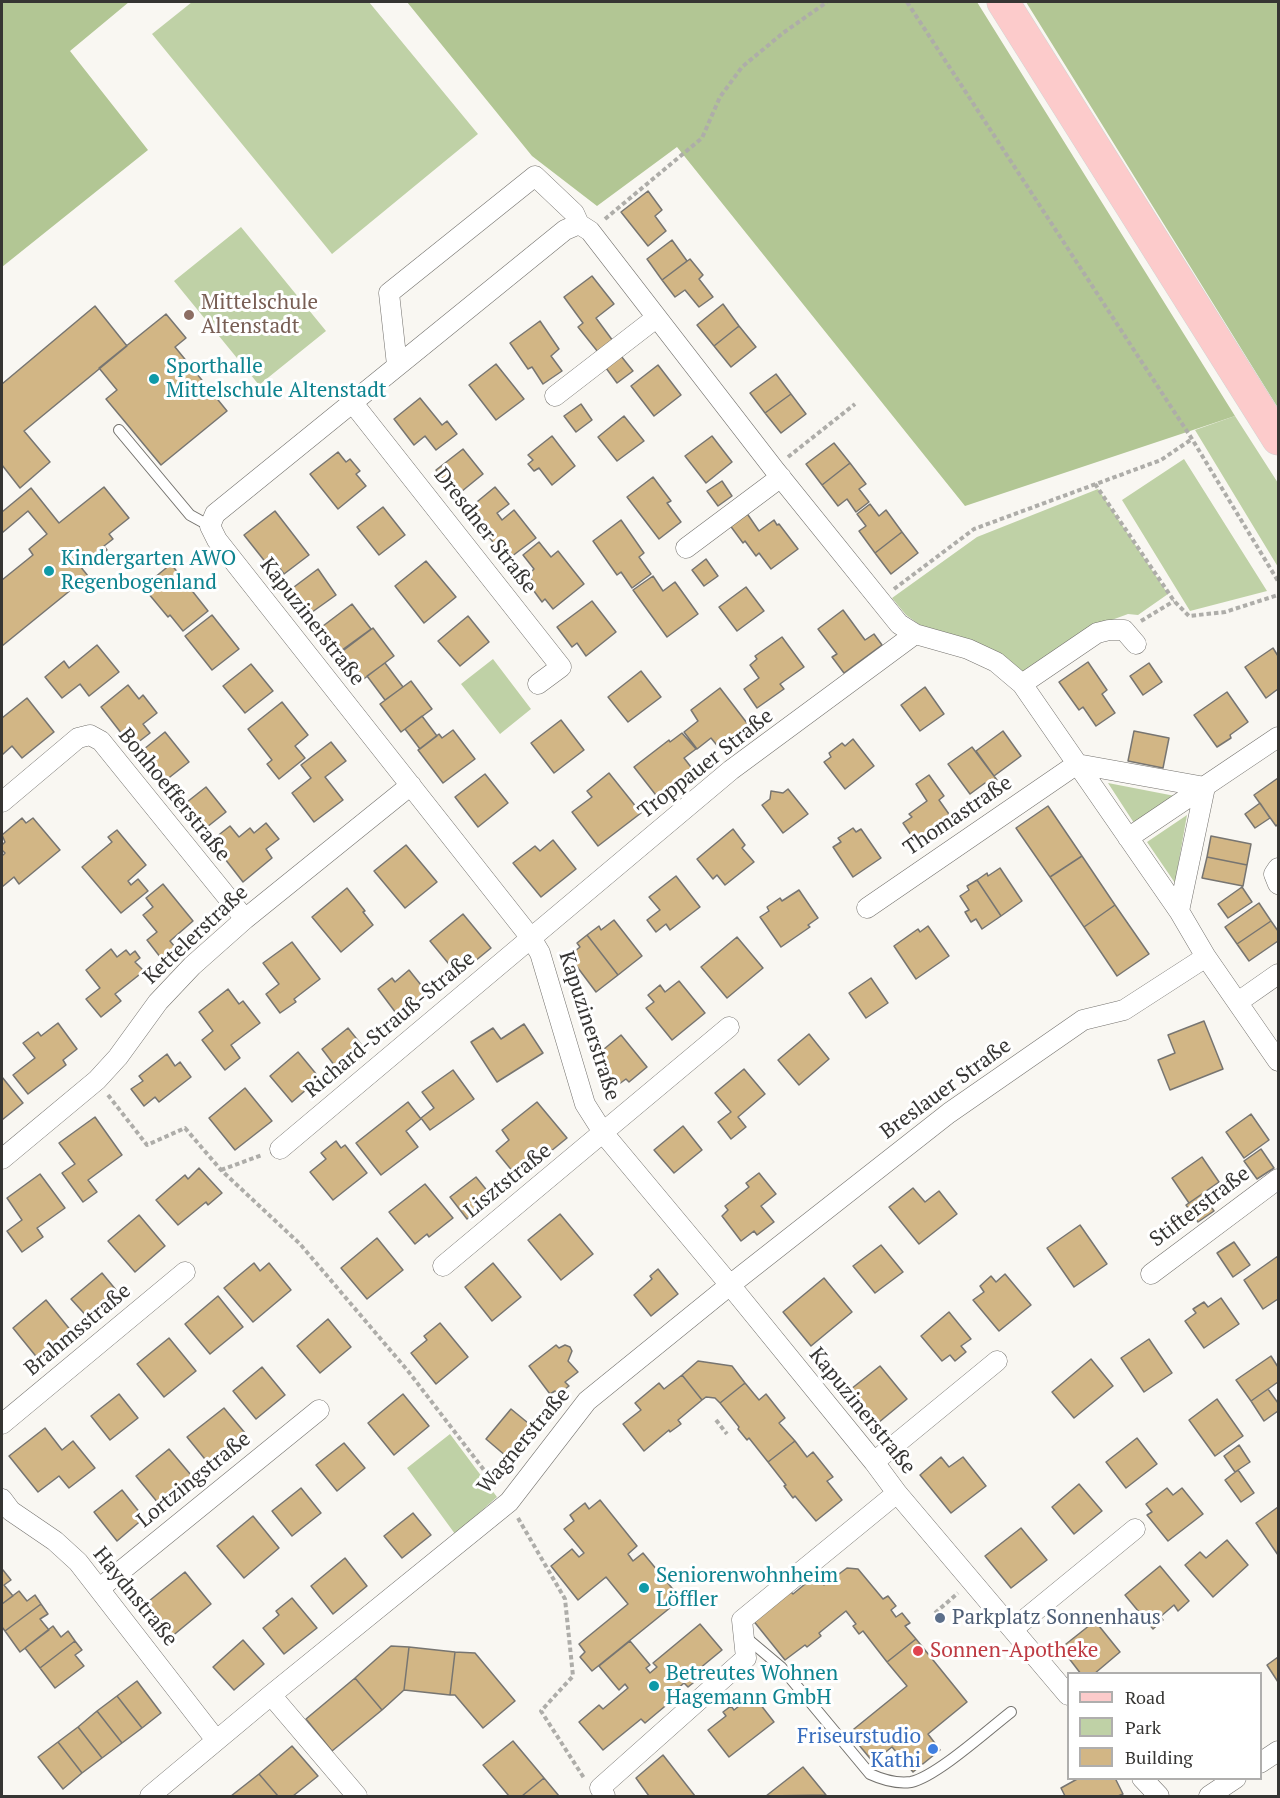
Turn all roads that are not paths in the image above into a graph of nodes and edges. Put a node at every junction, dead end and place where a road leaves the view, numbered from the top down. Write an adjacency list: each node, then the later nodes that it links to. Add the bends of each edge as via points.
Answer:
1 (1003, 2): 8 (main road)
2 (584, 228): 3 (street); 4 (street, via 565,231); 4 (street, via 574,213 535,176 389,293)
3 (656, 318): 5 (street); 9 (street)
4 (397, 365): 6 (street)
5 (555, 396)
6 (352, 402): 10 (street, via 215,514); 14 (street, Dresdner Straße, via 561,667)
7 (119, 430): 10 (lane, via 190,515)
8 (1278, 439)
9 (777, 473): 11 (street); 12 (street, via 899,624)
10 (210, 526): 18 (street, Kapuzinerstraße, via 217,540)
11 (686, 548)
12 (915, 634): 15 (street, via 968,649 996,662); 27 (street, Troppauer Straße, via 731,770)
13 (1130, 637): 15 (street, via 1109,630 1097,633)
14 (538, 684)
15 (1022, 684): 17 (street)
16 (1278, 737): 19 (street)
17 (1077, 764): 19 (street); 21 (street); 24 (street, Thomastraße)
18 (411, 785): 26 (street, Kettelerstraße); 27 (street, Kapuzinerstraße)
19 (1205, 787): 21 (street); 25 (street)
20 (2, 802): 26 (street, Bonhoefferstraße, via 78,738 90,735 101,741)
21 (1128, 838): 25 (street)
22 (1278, 868): 23 (street, via 1274,874)
23 (1278, 884)
24 (867, 908)
25 (1179, 911): 28 (street)
26 (245, 919): 35 (street, Kettelerstraße, via 170,988 97,1080)
27 (531, 938): 33 (street, Kapuzinerstraße, via 540,953 585,1104); 34 (street, Richard-Strauß-Straße)
28 (1206, 957): 30 (street); 40 (street, Breslauer Straße, via 1124,1010 1083,1020 949,1113)
29 (1278, 974): 30 (street)
30 (1238, 1002): 32 (street)
31 (729, 1027): 33 (street, Lisztstraße)
32 (1278, 1061)
33 (603, 1134): 37 (street, Lisztstraße); 40 (street, Kapuzinerstraße)
34 (280, 1149)
35 (2, 1159)
36 (1278, 1179): 39 (street, Stifterstraße)
37 (443, 1266)
38 (185, 1272): 43 (street, Brahmsstraße)
39 (1151, 1274)
40 (730, 1285): 44 (street, Kapuzinerstraße); 52 (street, Wagnerstraße, via 587,1401 509,1502)
41 (997, 1361): 44 (street)
42 (319, 1410): 48 (street, Lortzingstraße)
43 (2, 1424)
44 (874, 1462): 45 (street, Kapuzinerstraße)
45 (897, 1493): 49 (street, Kapuzinerstraße); 50 (street, via 742,1620)
46 (5, 1509): 48 (street, Haydnstraße, via 55,1541)
47 (1135, 1528): 49 (street)
48 (100, 1588): 54 (street, Haydnstraße)
49 (1013, 1629): 51 (street, Kapuzinerstraße)
50 (743, 1635): 53 (lane, via 781,1667 870,1774 888,1782 911,1782 924,1777); 59 (street, via 746,1658)
51 (1067, 1694)
52 (271, 1695): 54 (street, Wagnerstraße); 61 (street)
53 (1011, 1712)
54 (216, 1740): 60 (street, Wagnerstraße)
55 (1278, 1751): 56 (street)
56 (1262, 1762)
57 (1143, 1780): 62 (street)
58 (1234, 1780): 63 (street)
59 (602, 1792)
60 (150, 1797)
61 (357, 1797)
62 (1159, 1797)
63 (1209, 1797)

